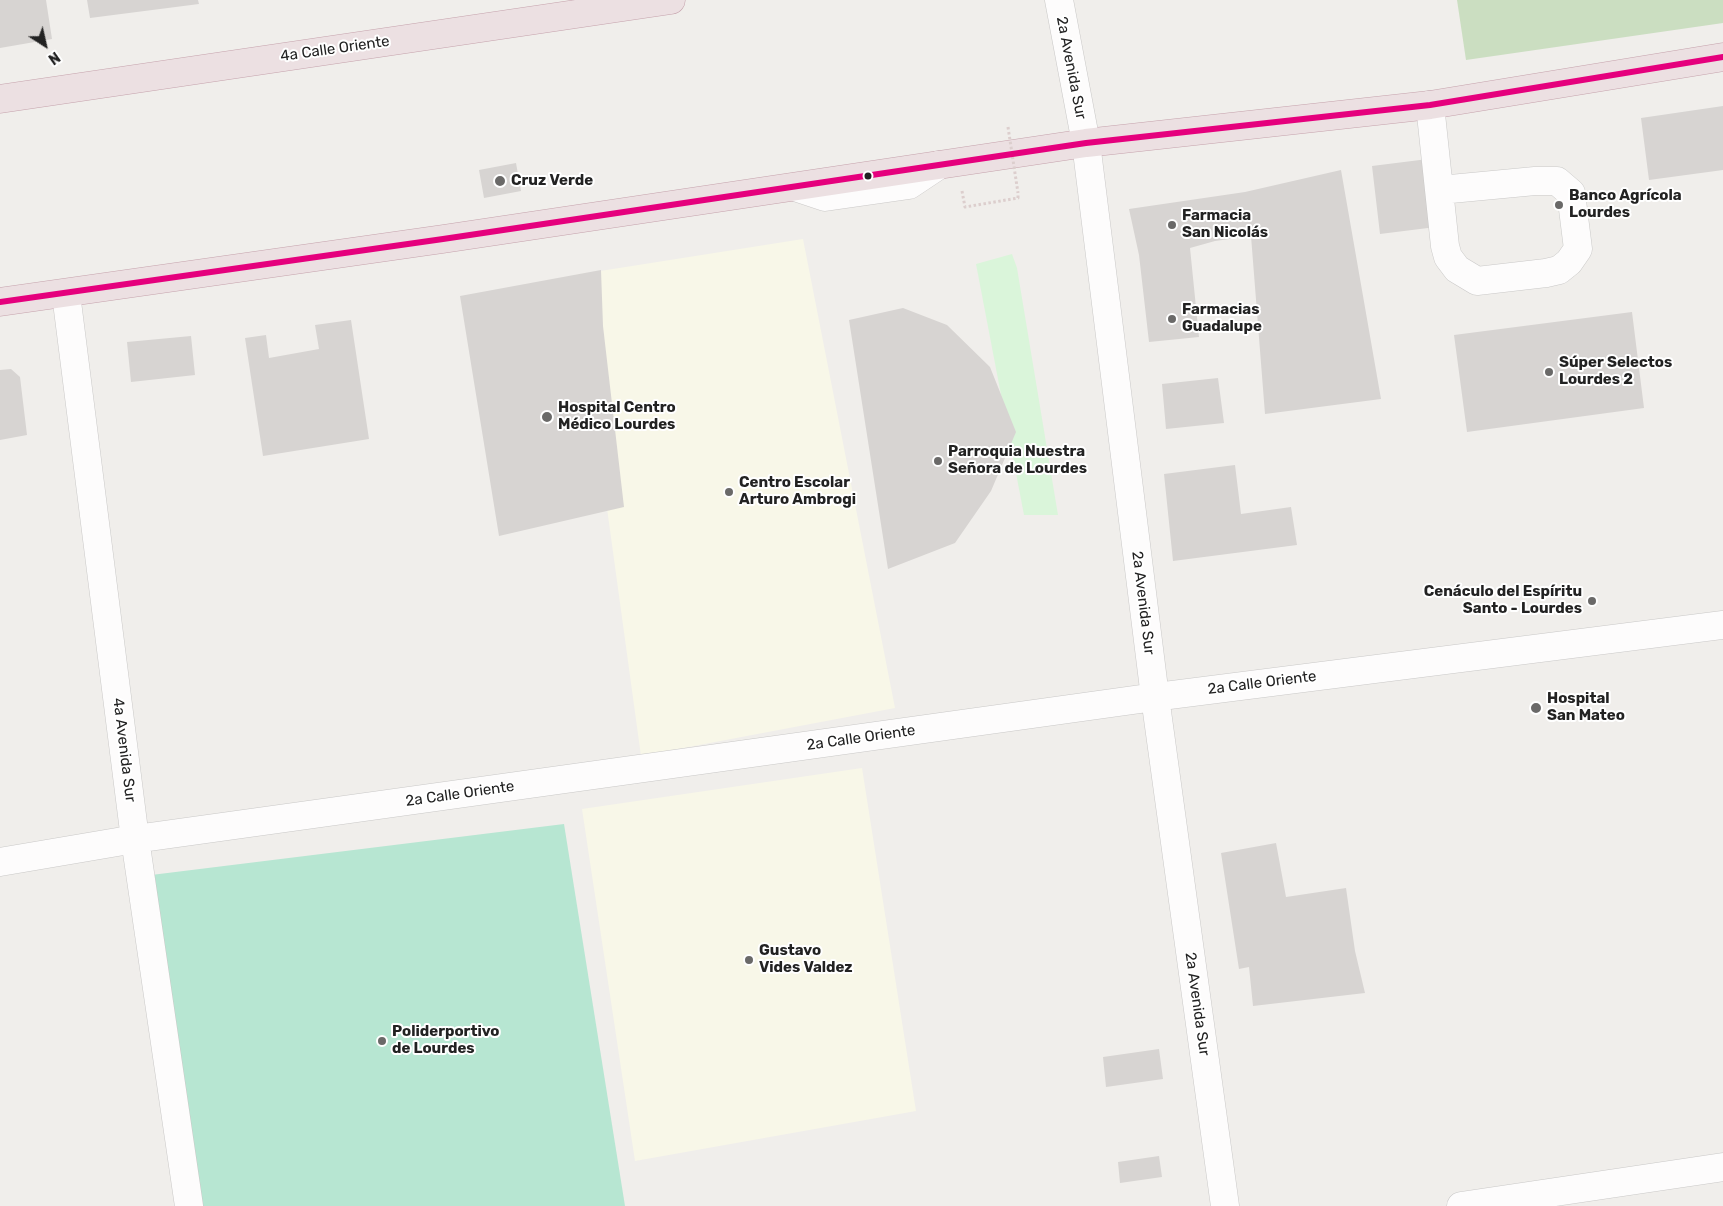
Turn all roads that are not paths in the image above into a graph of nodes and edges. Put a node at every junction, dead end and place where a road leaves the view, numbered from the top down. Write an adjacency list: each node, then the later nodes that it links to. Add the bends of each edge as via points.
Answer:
1 (671, 0): 4 (highway, 4a Calle Oriente)
2 (1059, 0): 6 (street, 2a Avenida Sur)
3 (1723, 57): 5 (highway)
4 (0, 99)
5 (1430, 105): 6 (highway); 7 (street)
6 (1086, 143): 8 (highway); 11 (street, 2a Avenida Sur)
7 (1440, 190): 7 (street, via 1444,246 1448,257 1457,269 1477,281 1559,270 1578,249 1570,193 1557,181)
8 (66, 294): 9 (highway); 12 (street, 4a Avenida Sur)
9 (0, 302)
10 (1723, 625): 11 (street, 2a Calle Oriente)
11 (1155, 697): 12 (street, 2a Calle Oriente); 16 (street, 2a Avenida Sur)
12 (136, 839): 13 (street, 2a Calle Oriente); 15 (street, 4a Avenida Sur)
13 (0, 862)
14 (1723, 1167): 17 (street)
15 (189, 1206)
16 (1225, 1206)
17 (1461, 1206)

